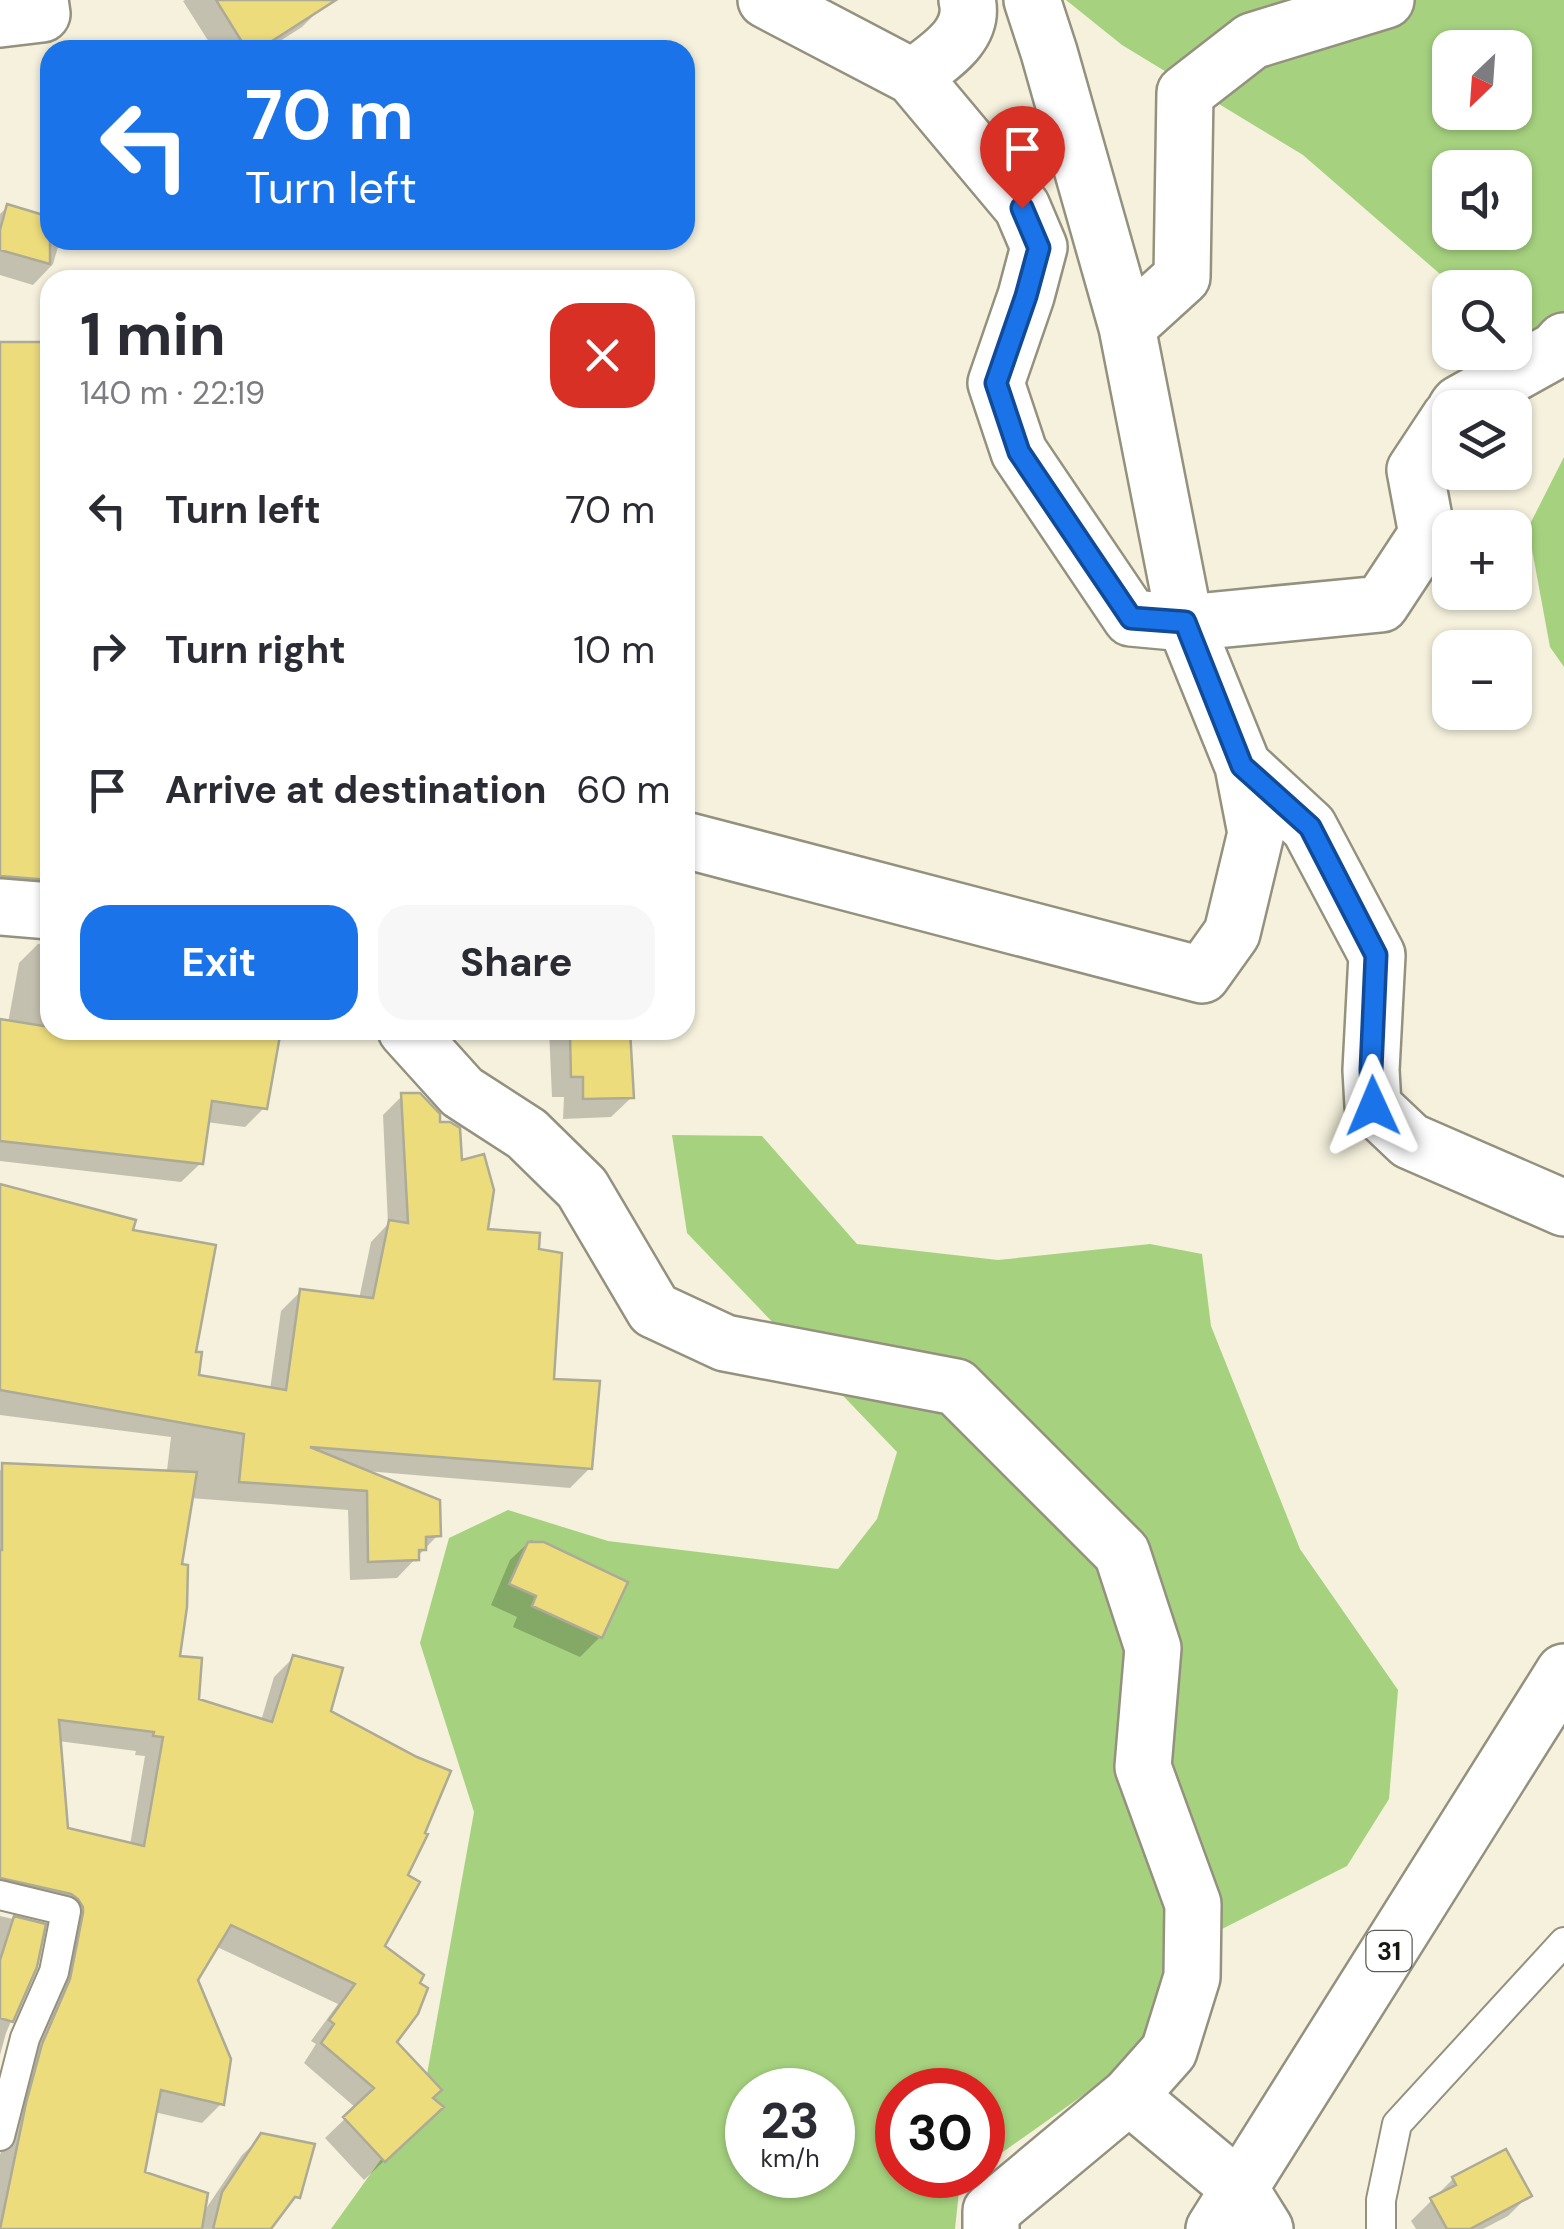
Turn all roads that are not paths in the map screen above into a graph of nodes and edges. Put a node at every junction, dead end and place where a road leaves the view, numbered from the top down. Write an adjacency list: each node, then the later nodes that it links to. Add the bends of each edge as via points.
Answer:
1 (40, 0): 6 (street, via 42,14)
2 (766, 0): 7 (street)
3 (967, 0): 7 (street, via 970,12 954,46)
4 (1032, 0): 8 (street)
5 (1386, 0): 8 (street, via 1252,40 1185,92 1182,277)
6 (0, 19)
7 (913, 76): 12 (street, via 1022,208 1039,248 996,383 1019,452 1131,618)
8 (1127, 327): 12 (street)
9 (1564, 340): 10 (street)
10 (1483, 390)
11 (1432, 444): 12 (street, via 1415,470 1428,534 1381,604)
12 (1185, 622): 13 (street)
13 (1242, 766): 14 (street, via 1256,834 1232,932 1202,976); 18 (street, via 1310,827 1376,955 1373,1106 1410,1141)
14 (695, 843)
15 (0, 907): 16 (street)
16 (40, 910)
17 (415, 1040): 22 (street, via 462,1092 527,1134 582,1188 654,1310 725,1343 956,1387 1122,1553 1153,1648 1143,1766 1194,1904 1192,1977 1170,2051)
18 (1564, 1208)
19 (1564, 1672): 24 (street, 31)
20 (0, 1896): 23 (lane, via 66,1911 54,1972 24,2038)
21 (1564, 1942): 26 (lane, via 1397,2124 1380,2200)
22 (1129, 2096): 24 (street); 25 (street, via 991,2211)
23 (0, 2136)
24 (1240, 2216)
25 (991, 2229)
26 (1382, 2229)

